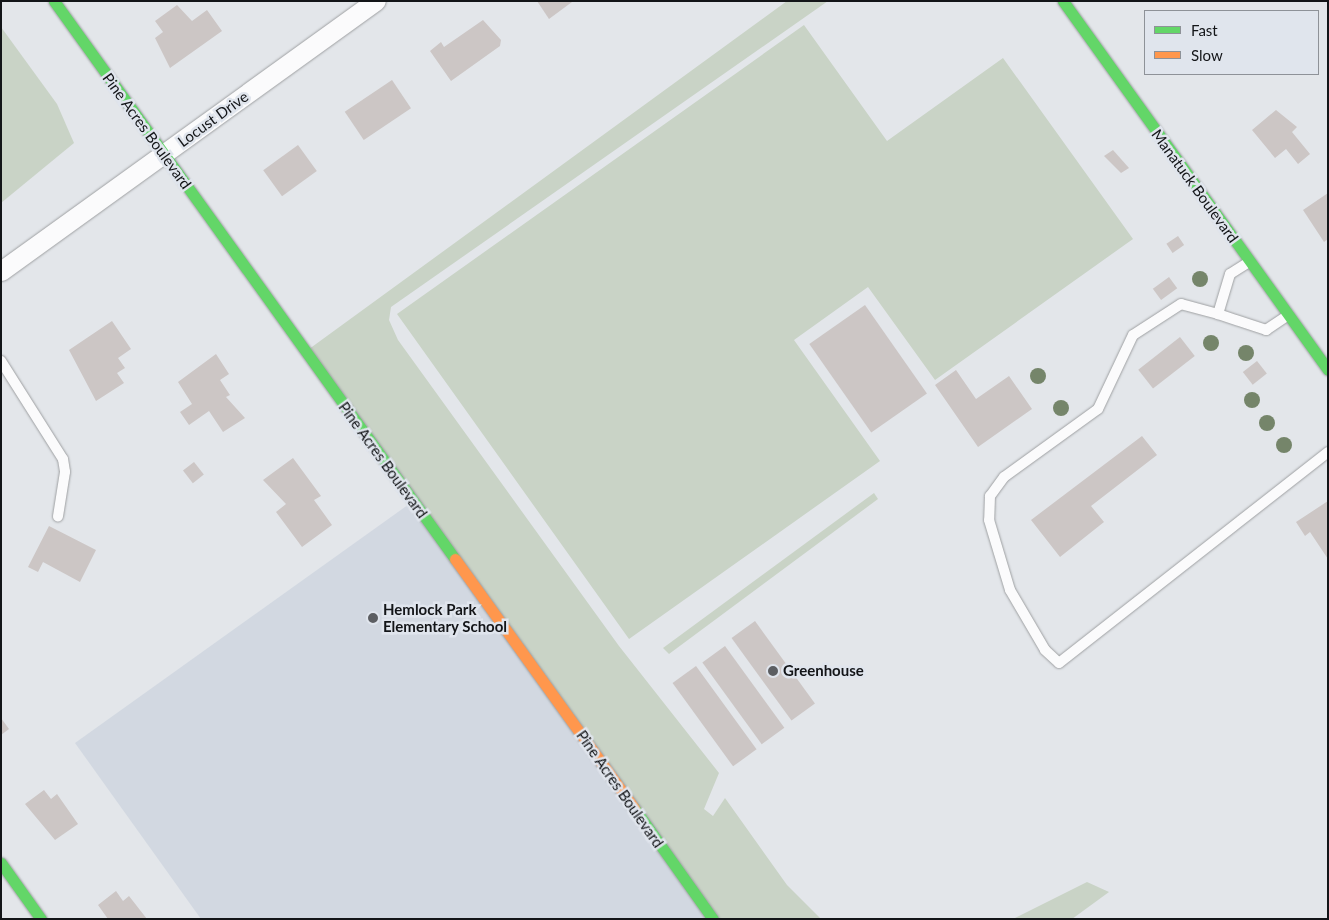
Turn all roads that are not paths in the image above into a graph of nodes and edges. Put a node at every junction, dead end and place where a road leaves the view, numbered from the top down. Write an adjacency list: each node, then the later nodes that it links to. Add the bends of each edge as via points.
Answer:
1 (54, 1): 4 (street, Pine Acres Boulevard)
2 (376, 1): 4 (street, Locust Drive)
3 (1063, 1): 5 (street, Manatuck Boulevard)
4 (164, 155): 6 (street, Locust Drive); 15 (street, Pine Acres Boulevard)
5 (1250, 261): 7 (lane, via 1230,274); 8 (street, Manatuck Boulevard)
6 (1, 270)
7 (1218, 314): 8 (lane, via 1266,330); 11 (lane, via 1181,304 1142,327 1126,344 1098,410 1004,477 990,496 989,520 1003,572 1045,650 1059,663)
8 (1289, 316): 10 (street, Manatuck Boulevard)
9 (1, 361): 12 (lane, via 63,459 65,472)
10 (1328, 370)
11 (1328, 452)
12 (58, 516)
13 (1, 863): 14 (street)
14 (41, 919)
15 (713, 919)

